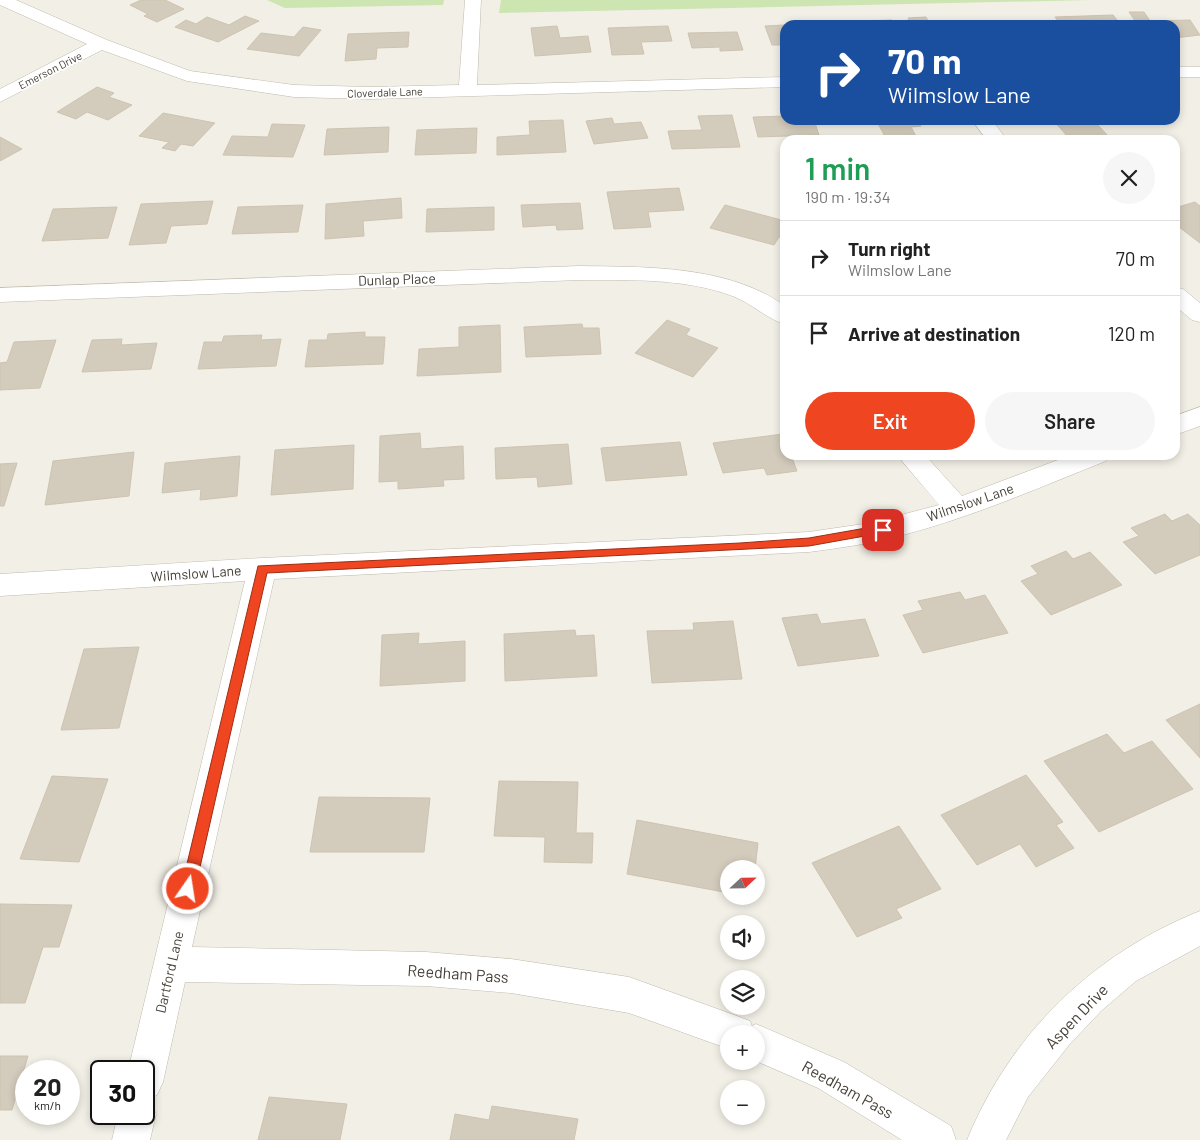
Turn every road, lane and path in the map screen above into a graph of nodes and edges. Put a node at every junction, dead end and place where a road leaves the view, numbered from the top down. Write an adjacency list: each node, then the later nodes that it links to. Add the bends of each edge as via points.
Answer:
1 (2, 0): 3 (street, Cloverdale Lane)
2 (473, 0): 7 (street)
3 (101, 44): 7 (street, Cloverdale Lane, via 187,76 239,85 337,93); 8 (street, Emerson Drive)
4 (1180, 72): 5 (street)
5 (1200, 72)
6 (780, 82): 7 (street, Cloverdale Lane)
7 (468, 90)
8 (0, 96)
9 (0, 294): 11 (street, Dunlap Place, via 579,272 639,273 746,292)
10 (1180, 298): 12 (street)
11 (780, 314)
12 (1200, 315)
13 (1200, 416): 14 (street)
14 (1180, 424)
15 (914, 460): 17 (street)
16 (1084, 460): 17 (street, Wilmslow Lane)
17 (957, 508): 18 (street, Wilmslow Lane, via 870,533 809,542)
18 (262, 569): 19 (street, Wilmslow Lane); 21 (street, Dartford Lane)
19 (0, 585)
20 (1200, 928): 28 (street, Aspen Drive, via 1124,969 1088,998 1056,1032 1016,1084)
21 (171, 964): 22 (street, Reedham Pass, via 426,969 511,976 630,995); 24 (street, Dartford Lane)
22 (720, 1028)
23 (765, 1046): 27 (street, Reedham Pass, via 831,1075)
24 (149, 1060)
25 (133, 1125): 26 (street)
26 (130, 1140)
27 (937, 1140)
28 (986, 1140)

